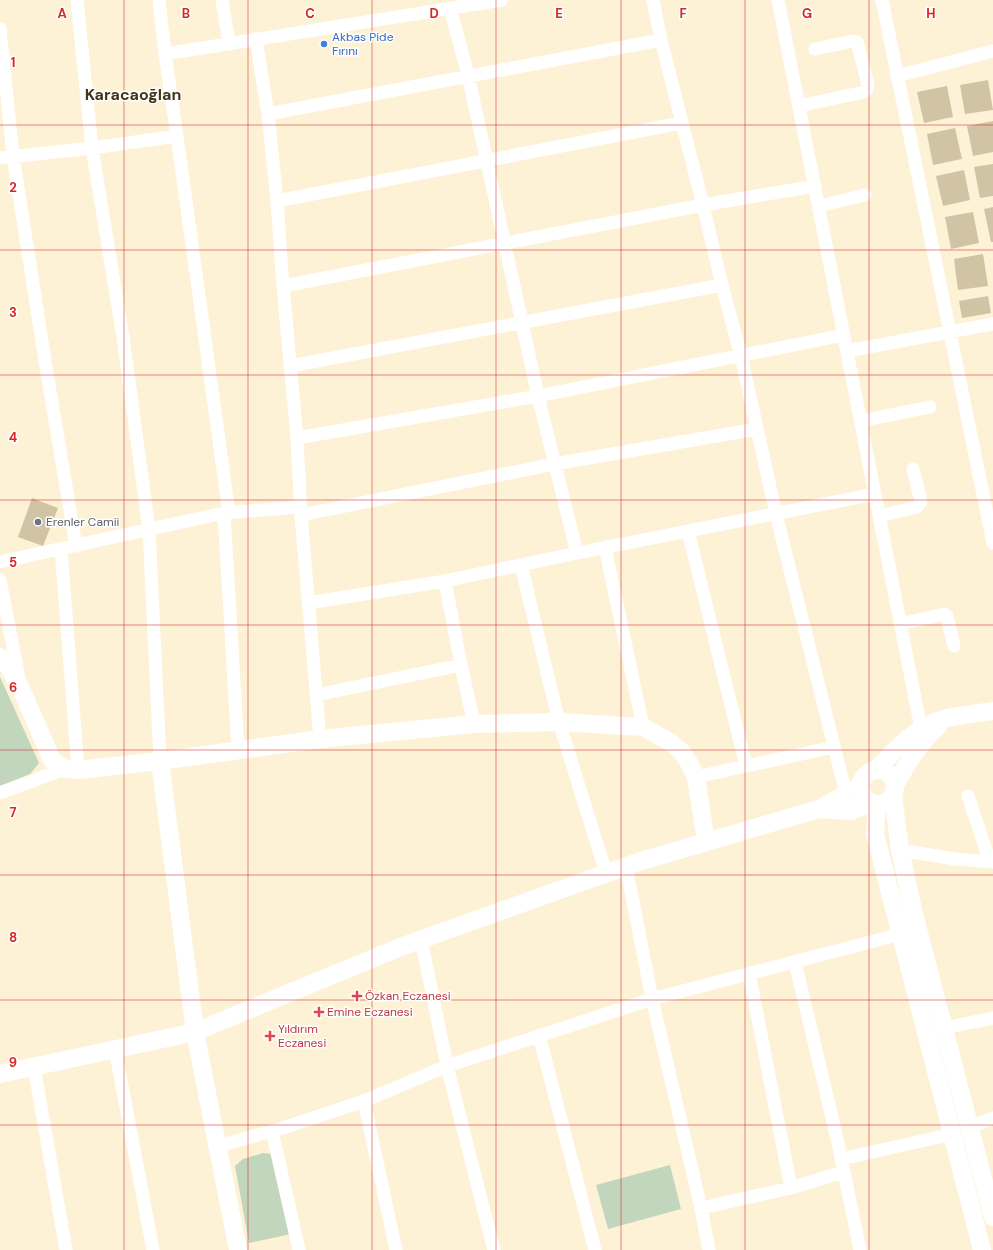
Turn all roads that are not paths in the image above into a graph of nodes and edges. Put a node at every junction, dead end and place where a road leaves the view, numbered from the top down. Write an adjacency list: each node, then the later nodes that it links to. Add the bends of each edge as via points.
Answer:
1 (77, 0): 22 (street)
2 (159, 0): 15 (street)
3 (222, 0): 12 (street)
4 (502, 0): 8 (street)
5 (653, 0): 11 (street)
6 (778, 0): 18 (street)
7 (882, 0): 17 (street)
8 (450, 8): 10 (street); 16 (street)
9 (0, 29): 23 (street)
10 (256, 40): 12 (street); 19 (street)
11 (661, 40): 16 (street); 20 (street)
12 (228, 44): 15 (street)
13 (815, 49): 18 (street, via 853,40 857,42 868,84 867,89 864,92)
14 (993, 51): 17 (street)
15 (164, 54): 21 (street)
16 (468, 75): 19 (street); 25 (street)
17 (897, 76): 36 (street)
18 (799, 106): 26 (street)
19 (268, 114): 28 (street)
20 (681, 122): 25 (street); 29 (street)
21 (177, 136): 22 (street); 50 (street)
22 (92, 148): 23 (street); 53 (street, via 123,337)
23 (13, 156): 24 (street); 56 (street)
24 (0, 158)
25 (486, 160): 28 (street); 31 (street)
26 (815, 186): 29 (street); 30 (street)
27 (865, 195): 30 (street)
28 (277, 201): 33 (street)
29 (703, 205): 31 (street); 32 (street)
30 (819, 206): 37 (street)
31 (504, 243): 33 (street); 34 (street)
32 (722, 284): 34 (street); 39 (street)
33 (283, 286): 40 (street)
34 (522, 322): 40 (street); 41 (street)
35 (993, 324): 36 (street)
36 (950, 332): 38 (street); 55 (street)
37 (844, 335): 38 (street); 39 (street)
38 (847, 351): 43 (street)
39 (740, 356): 41 (street); 44 (street)
40 (290, 366): 45 (street)
41 (538, 396): 45 (street); 46 (street)
42 (930, 407): 43 (street)
43 (861, 421): 48 (street)
44 (757, 429): 46 (street); 51 (street)
45 (297, 438): 49 (street)
46 (554, 464): 49 (street); 59 (street)
47 (913, 469): 52 (street, via 921,502 919,505)
48 (875, 494): 51 (street); 52 (street)
49 (301, 511): 50 (street); 64 (street)
50 (226, 513): 53 (street); 78 (street)
51 (776, 514): 54 (street); 77 (street)
52 (879, 516): 65 (street)
53 (149, 529): 56 (street); 79 (street)
54 (688, 531): 57 (street); 80 (street)
55 (993, 543)
56 (76, 546): 58 (street)
57 (605, 547): 59 (street); 74 (street)
58 (61, 549): 60 (street); 81 (street)
59 (577, 553): 61 (street)
60 (0, 562)
61 (521, 565): 63 (street); 72 (street)
62 (0, 580): 69 (street)
63 (445, 581): 64 (street); 68 (street)
64 (308, 603): 70 (street)
65 (900, 624): 66 (street, via 944,614 947,616); 75 (street)
66 (954, 646)
67 (0, 657): 69 (main road, via 10,669)
68 (461, 665): 70 (street); 73 (street)
69 (22, 692): 81 (main road, via 52,760)
70 (316, 695): 76 (street)
71 (993, 710): 75 (main road, via 946,718)
72 (559, 722): 73 (main road); 74 (main road); 96 (street)
73 (474, 724): 76 (main road)
74 (643, 727): 83 (main road, via 670,742 681,752)
75 (925, 731): 82 (main road, via 896,748); 85 (main road)
76 (320, 739): 78 (main road)
77 (834, 747): 80 (street); 84 (street)
78 (238, 750): 79 (main road)
79 (160, 761): 81 (main road); 104 (main road)
80 (746, 766): 83 (street)
81 (72, 769): 86 (street)
82 (876, 770): 84 (main road, via 865,775); 85 (main road, via 887,772 894,779)
83 (696, 777): 92 (main road)
84 (853, 790): 88 (main road, via 861,792); 89 (main road)
85 (894, 790): 88 (main road, via 889,800); 93 (main road)
86 (0, 793)
87 (968, 796): 94 (street)
88 (874, 804): 90 (main road); 91 (main road)
89 (819, 809): 90 (main road); 92 (main road)
90 (851, 812): 91 (main road)
91 (876, 834): 97 (main road)
92 (706, 842): 95 (main road)
93 (900, 850): 94 (street); 103 (main road)
94 (992, 862)
95 (626, 866): 96 (main road); 101 (street)
96 (606, 873): 98 (main road)
97 (901, 934): 99 (street); 114 (main road)
98 (421, 939): 104 (main road); 107 (street)
99 (795, 962): 100 (street); 116 (street)
100 (749, 973): 101 (street); 118 (street)
101 (652, 999): 105 (street); 119 (street)
102 (993, 1018): 103 (street)
103 (944, 1028): 112 (main road)
104 (195, 1032): 106 (main road); 115 (main road)
105 (538, 1035): 107 (street); 127 (street)
106 (115, 1049): 108 (main road); 122 (street)
107 (447, 1066): 110 (street); 126 (street)
108 (34, 1067): 109 (main road); 121 (street)
109 (0, 1074)
110 (364, 1101): 113 (street); 125 (street)
111 (993, 1118): 112 (street)
112 (970, 1127): 120 (main road)
113 (272, 1131): 115 (street); 124 (street)
114 (953, 1134): 116 (street); 130 (main road)
115 (218, 1146): 123 (main road)
116 (841, 1158): 117 (street)
117 (843, 1172): 118 (street); 129 (street)
118 (791, 1188): 119 (street)
119 (701, 1208): 128 (street)
120 (993, 1217)
121 (66, 1250)
122 (153, 1250)
123 (238, 1250)
124 (299, 1250)
125 (396, 1250)
126 (494, 1250)
127 (594, 1250)
128 (709, 1250)
129 (860, 1250)
130 (982, 1250)

